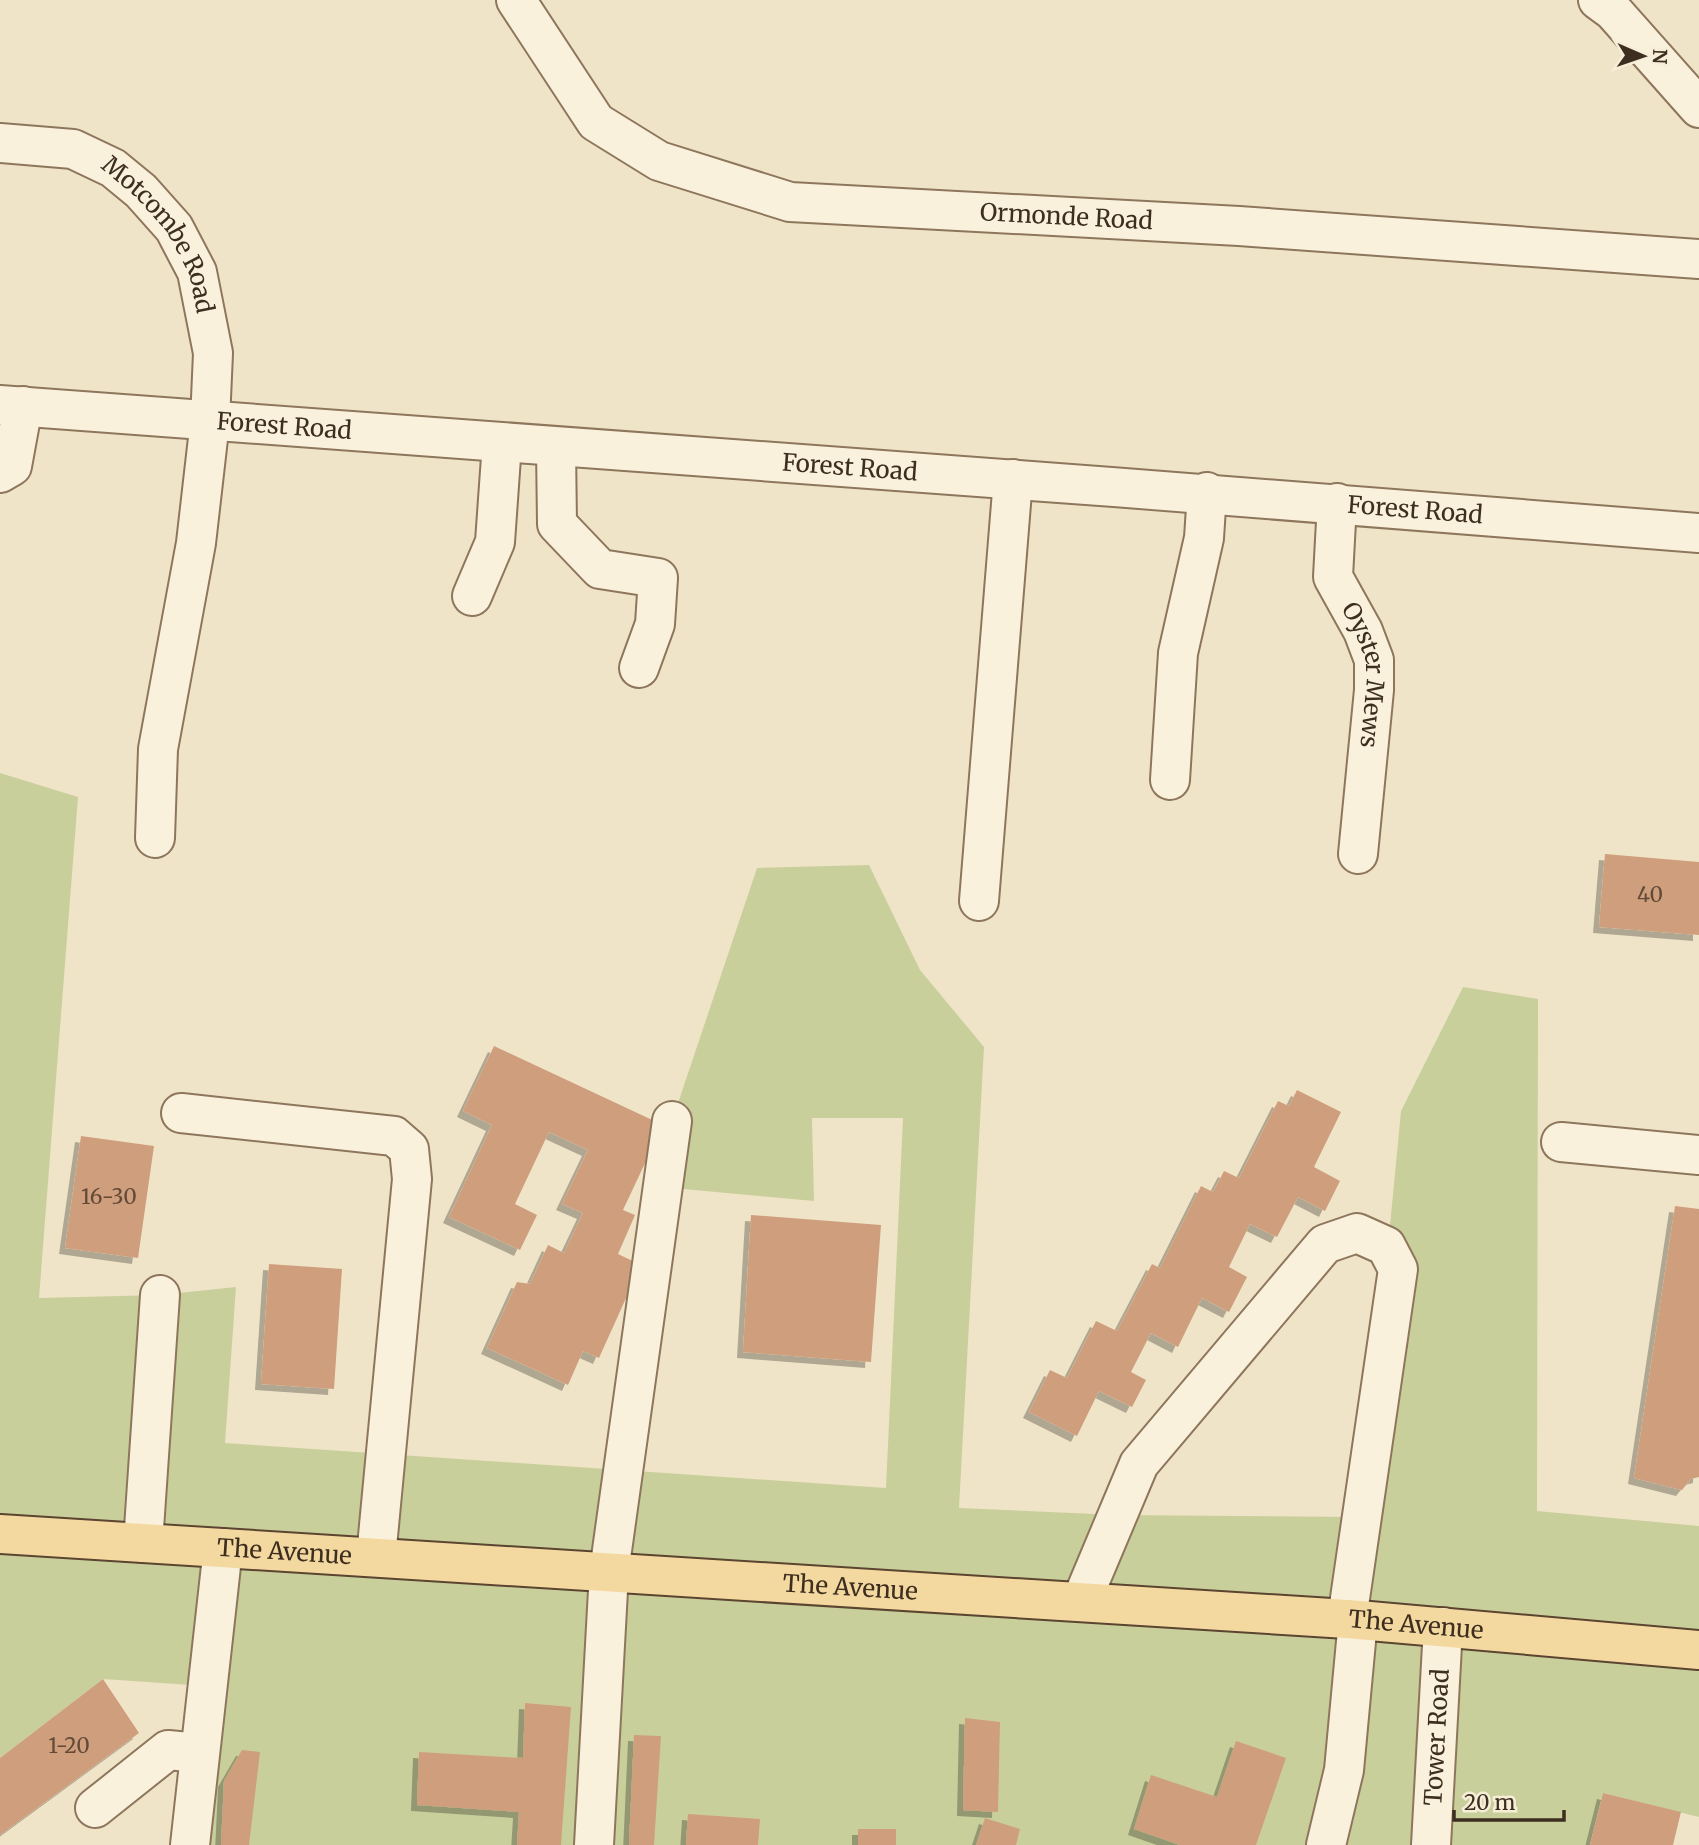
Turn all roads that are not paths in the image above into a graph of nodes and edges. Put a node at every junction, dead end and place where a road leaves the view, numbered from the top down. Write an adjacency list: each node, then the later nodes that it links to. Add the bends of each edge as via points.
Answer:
1 (516, 0): 5 (street, Ormonde Road, via 596,122 659,161 790,202 1239,226)
2 (1598, 0): 3 (street)
3 (1699, 108)
4 (0, 143): 7 (street, Motcombe Road, via 74,149 113,167 174,228 197,272 213,353)
5 (1699, 259)
6 (12, 405): 7 (street, Forest Road); 10 (street, via 12,466)
7 (210, 421): 8 (street, Forest Road); 18 (street, Motcombe Road, via 196,543 159,749)
8 (502, 443): 9 (street, Forest Road); 15 (street, via 495,542)
9 (556, 447): 11 (street, Forest Road); 16 (street, via 557,524 600,569 658,578 655,624)
10 (0, 473)
11 (1013, 479): 12 (street, Forest Road); 20 (street)
12 (1207, 492): 13 (street, Forest Road); 17 (street, via 1204,538 1178,653)
13 (1337, 503): 14 (street, Forest Road); 19 (street, Oyster Mews, via 1333,577 1374,660)
14 (1699, 533)
15 (472, 596)
16 (639, 668)
17 (1170, 780)
18 (155, 838)
19 (1358, 854)
20 (979, 901)
21 (181, 1113): 29 (street, via 394,1136 409,1149 412,1179)
22 (672, 1121): 30 (street)
23 (1561, 1142): 24 (street)
24 (1699, 1155)
25 (160, 1295): 27 (street)
26 (0, 1534): 27 (main road, The Avenue)
27 (143, 1542): 28 (main road, The Avenue)
28 (223, 1548): 29 (main road, The Avenue); 35 (street)
29 (376, 1557): 30 (main road, The Avenue)
30 (609, 1572): 31 (main road, The Avenue); 38 (street)
31 (1081, 1602): 32 (main road, The Avenue); 32 (street, via 1139,1464 1325,1244 1357,1233 1386,1246 1398,1269)
32 (1353, 1620): 33 (main road, The Avenue); 39 (street, via 1344,1770)
33 (1443, 1627): 34 (main road, The Avenue); 40 (street, Tower Road)
34 (1699, 1650)
35 (199, 1753): 36 (street, via 168,1750); 37 (street)
36 (94, 1808)
37 (190, 1845)
38 (594, 1845)
39 (1326, 1845)
40 (1431, 1845)

